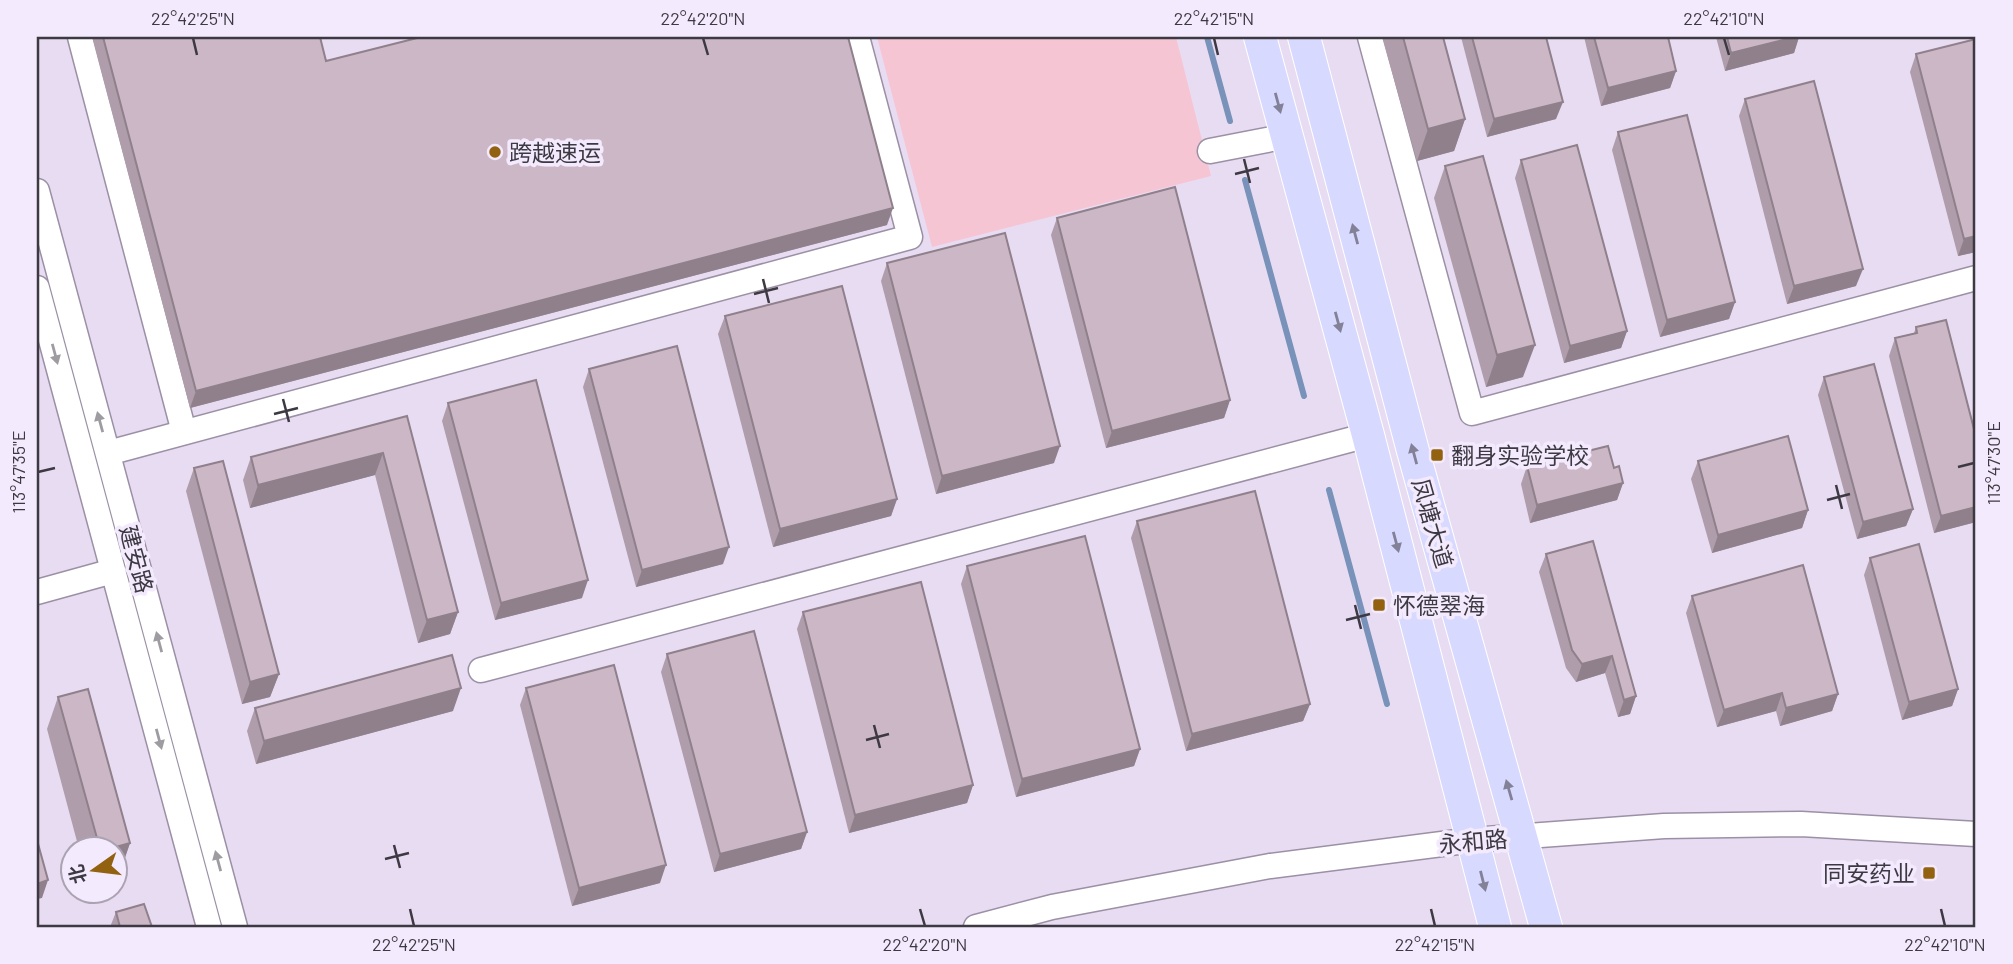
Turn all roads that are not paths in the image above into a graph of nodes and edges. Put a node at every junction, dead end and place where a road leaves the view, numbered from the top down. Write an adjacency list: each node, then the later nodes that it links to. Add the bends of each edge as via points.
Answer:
1 (80, 37): 11 (street)
2 (857, 37): 11 (street, via 910,237)
3 (1260, 37): 6 (main road, 凤塘大道, one-way to 6)
4 (1304, 37): 18 (main road, 凤塘大道, one-way to 4, via 1413,451)
5 (1370, 37): 9 (street, via 1472,413)
6 (1287, 136): 7 (street); 12 (main road, 凤塘大道, one-way to 12)
7 (1210, 150)
8 (37, 191): 13 (street, 建安路, one-way to 8)
9 (1976, 278)
10 (37, 288): 14 (street, 建安路, one-way to 14)
11 (184, 432): 13 (street)
12 (1368, 435): 16 (street); 19 (main road, 凤塘大道, one-way to 19)
13 (108, 453): 21 (street, 建安路, one-way to 13)
14 (113, 571): 15 (street); 20 (street, 建安路, one-way to 20)
15 (37, 592)
16 (481, 670)
17 (1976, 834): 18 (street, 永和路, via 1801,824 1664,826)
18 (1522, 837): 19 (street, 永和路); 24 (main road, 凤塘大道)
19 (1473, 840): 22 (street, 永和路, via 1270,866 1052,907); 23 (main road, 凤塘大道, one-way to 23)
20 (209, 927)
21 (235, 927)
22 (976, 927)
23 (1495, 927)
24 (1546, 927)

